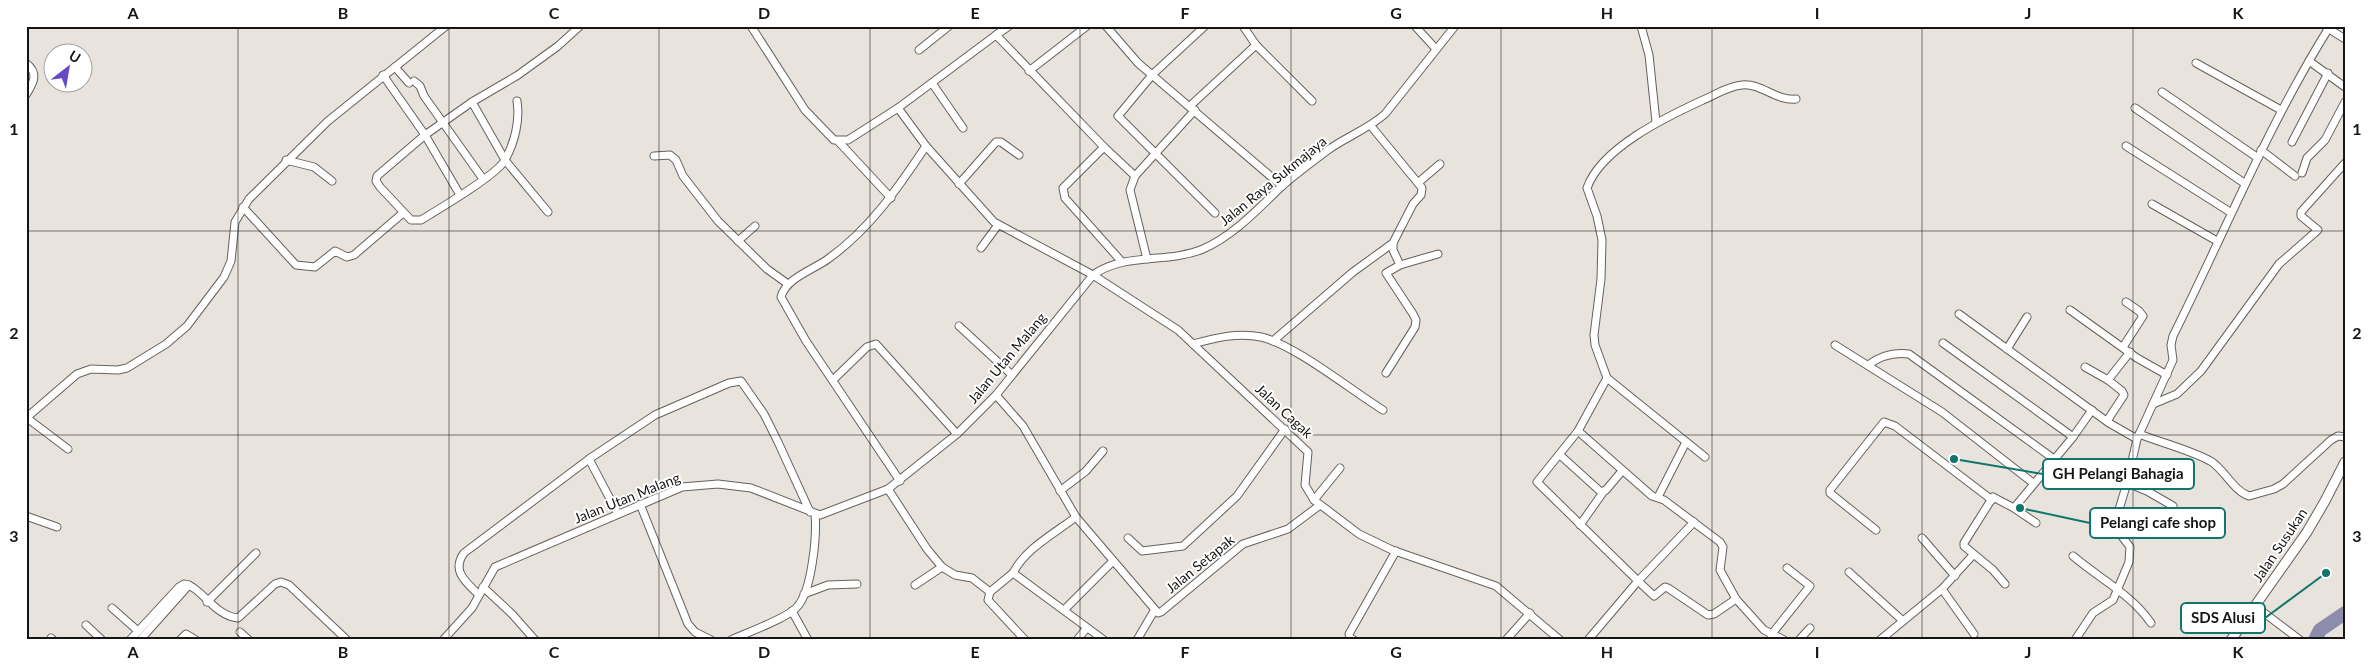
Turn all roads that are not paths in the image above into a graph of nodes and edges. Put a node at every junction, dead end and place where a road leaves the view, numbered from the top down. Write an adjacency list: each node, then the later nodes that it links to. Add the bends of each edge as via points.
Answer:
1 (446, 26): 22 (street)
2 (580, 26): 34 (street, via 526,70)
3 (751, 26): 45 (street, via 805,110 830,137)
4 (949, 26): 18 (street)
5 (1009, 26): 14 (street)
6 (1087, 26): 23 (street)
7 (1106, 26): 25 (street, via 1124,49)
8 (1205, 26): 25 (street)
9 (1243, 26): 16 (street)
10 (1414, 26): 17 (street)
11 (1455, 26): 17 (street, Jalan Raya Sukmajaya)
12 (1640, 26): 41 (street, via 1650,55)
13 (2328, 27): 15 (street); 19 (street)
14 (996, 35): 23 (street); 27 (street)
15 (2345, 38)
16 (1256, 45): 33 (street); 37 (street)
17 (1436, 49): 42 (street, Jalan Raya Sukmajaya, via 1396,103)
18 (919, 50)
19 (2309, 61): 24 (street); 39 (street)
20 (26, 62): 30 (street, via 34,70 35,77)
21 (2196, 63): 39 (street)
22 (395, 67): 26 (street); 40 (street, via 420,86)
23 (1029, 71): 49 (street)
24 (2328, 73): 28 (street); 46 (street)
25 (1153, 74): 37 (street); 51 (street, via 1118,116)
26 (383, 76): 44 (street); 55 (street)
27 (932, 83): 36 (street); 43 (street)
28 (2345, 87)
29 (2162, 92): 54 (street)
30 (26, 95)
31 (1796, 99): 41 (street, via 1780,98 1758,87 1740,85)
32 (517, 101): 56 (street, via 520,116)
33 (1312, 101)
34 (472, 102): 40 (street); 56 (street)
35 (2345, 102): 50 (street, via 2325,140 2307,158 2299,174)
36 (898, 108): 45 (street, via 848,140); 47 (street, Jalan Cagak)
37 (1193, 108): 51 (street); 65 (street)
38 (2135, 108): 63 (street)
39 (2281, 110): 50 (street)
40 (443, 121): 44 (street); 60 (street)
41 (1656, 122): 103 (street, via 1610,158 1587,188 1602,240 1594,335)
42 (1371, 126): 62 (street); 65 (street, Jalan Raya Sukmajaya, via 1329,150)
43 (963, 128)
44 (425, 135): 66 (street); 72 (street, via 377,176 380,187)
45 (838, 141): 67 (street)
46 (2292, 142)
47 (926, 146): 64 (street, Jalan Cagak); 67 (street)
48 (2126, 146): 71 (street)
49 (1104, 148): 59 (street); 82 (street, via 1064,188 1063,193)
50 (2262, 150): 54 (street)
51 (1155, 152): 59 (street); 73 (street)
52 (1019, 154): 64 (street, via 996,142)
53 (654, 156): 76 (street, via 670,155 676,160 702,203)
54 (2258, 158): 63 (street)
55 (286, 160): 61 (street, via 314,168); 69 (street)
56 (505, 160): 60 (street); 70 (street)
57 (2345, 163): 107 (street, via 2301,212 2301,216 2318,230 2279,264 2201,371 2177,394)
58 (1440, 164): 62 (street)
59 (1135, 176): 81 (street, via 1130,190)
60 (483, 179): 66 (street)
61 (332, 181)
62 (1419, 182): 78 (street, via 1421,195)
63 (2244, 183): 71 (street)
64 (958, 184): 74 (street, Jalan Cagak)
65 (1282, 186): 81 (street, Jalan Raya Sukmajaya, via 1262,206 1215,242 1184,254)
66 (460, 195): 72 (street, via 421,220 411,220)
67 (891, 198): 85 (street, via 881,212 839,250)
68 (2152, 204): 77 (street)
69 (243, 207): 72 (street, via 296,265 310,267 318,266 335,251 347,257 354,255); 110 (street, via 235,222 231,261 224,277 187,326 166,344 127,368 91,369 77,374)
70 (548, 212)
71 (2230, 212): 77 (street)
72 (403, 214)
73 (1215, 214)
74 (998, 225): 79 (street); 84 (street, Jalan Cagak)
75 (756, 226): 76 (street)
76 (738, 241): 85 (street)
77 (2217, 241): 102 (street, via 2173,336 2173,360)
78 (1393, 243): 83 (street); 91 (street, via 1353,272)
79 (981, 248)
80 (1438, 254): 83 (street)
81 (1147, 260): 82 (street, Jalan Raya Sukmajaya)
82 (1122, 262): 84 (street, Jalan Raya Sukmajaya, via 1102,268)
83 (1400, 265): 100 (street, via 1386,275 1416,320 1415,327)
84 (1093, 275): 93 (street, Jalan Cagak, via 1178,330); 101 (street, Jalan Utan Malang)
85 (788, 284): 104 (street, via 783,291 783,303)
86 (2126, 302): 95 (street, via 2143,316)
87 (2070, 310): 95 (street)
88 (1960, 314): 96 (street)
89 (2027, 317): 96 (street)
90 (959, 326): 101 (street)
91 (1273, 341): 93 (street, via 1243,334); 108 (street)
92 (1943, 343): 116 (street)
93 (1193, 344): 112 (street, Jalan Cagak)
94 (1835, 345): 98 (street)
95 (2123, 347): 97 (street)
96 (2007, 349): 109 (street)
97 (2130, 352): 102 (street); 105 (street)
98 (1868, 365): 124 (street, via 1886,356 1909,354); 129 (street, via 1942,412)
99 (2085, 366): 105 (street)
100 (1386, 373)
101 (1012, 375): 106 (street, Jalan Utan Malang)
102 (2167, 375): 107 (street)
103 (1607, 378): 113 (street); 118 (street)
104 (833, 380): 114 (street, via 867,347 876,344); 128 (street)
105 (2108, 380): 111 (street, via 2124,395)
106 (996, 395): 114 (street, Jalan Utan Malang); 132 (street, via 1023,426)
107 (2153, 404): 115 (street)
108 (1382, 410)
109 (2092, 410): 111 (street); 116 (street)
110 (27, 418): 119 (street)
111 (2107, 421): 115 (street)
112 (1285, 429): 136 (street, Jalan Cagak, via 1308,452 1305,483); 149 (street, via 1237,496 1183,546 1142,551)
113 (1578, 431): 121 (street); 127 (street)
114 (957, 434): 128 (street, Jalan Utan Malang)
115 (2138, 436): 117 (street, via 2210,461 2248,496 2283,484 2331,440); 130 (street)
116 (2073, 437): 124 (street)
117 (2345, 437)
118 (1686, 442): 122 (street); 134 (street)
119 (68, 449)
120 (1104, 451): 132 (street, via 1086,471)
121 (1560, 455): 133 (street, via 1598,490); 146 (street, via 1537,484)
122 (1705, 457)
123 (589, 458): 140 (street, via 661,412 741,381 764,414); 141 (street); 168 (street, via 464,553 458,569 463,579)
124 (2054, 459): 129 (street)
125 (2345, 462): 173 (street, Jalan Susukan, via 2326,501)
126 (1340, 468): 136 (street, Jalan Setapak)
127 (1622, 471): 133 (street); 134 (street)
128 (900, 481): 131 (street, Jalan Utan Malang)
129 (2033, 483): 139 (street)
130 (2127, 483): 138 (street); 167 (street, via 2114,526 2131,550)
131 (888, 490): 140 (street, Jalan Utan Malang, via 833,512); 156 (street)
132 (1060, 491): 143 (street)
133 (1604, 491): 146 (street)
134 (1658, 498): 144 (street)
135 (1992, 500): 139 (street, via 1995,496); 148 (street, via 1895,426 1884,422 1830,490); 153 (street, via 1964,542)
136 (1317, 503): 151 (street, via 1359,534); 177 (street, Jalan Setapak, via 1288,529 1243,544 1161,612)
137 (640, 504): 140 (street, Jalan Utan Malang, via 682,487 718,484 767,493); 141 (street, Jalan Utan Malang); 197 (street, via 688,624 695,632)
138 (2173, 506)
139 (2014, 508): 145 (street)
140 (812, 513): 170 (street, via 815,545)
141 (618, 514): 168 (street, Jalan Utan Malang, via 499,564)
142 (26, 516): 147 (street)
143 (1076, 517): 155 (street); 159 (street, via 1028,553)
144 (1694, 522): 161 (street); 171 (street, via 1722,545 1720,570)
145 (2036, 523)
146 (1580, 525): 161 (street)
147 (57, 527)
148 (1876, 530)
149 (1128, 538)
150 (1922, 538): 160 (street)
151 (1396, 551): 178 (street, via 1488,582); 204 (street, via 1349,634)
152 (256, 553): 172 (street)
153 (1974, 555): 160 (street); 163 (street)
154 (2073, 556): 167 (street)
155 (1113, 562): 175 (street); 177 (street)
156 (942, 567): 165 (street); 169 (street, via 955,575 972,578)
157 (1787, 568): 187 (street, via 1810,586)
158 (1849, 572): 179 (street)
159 (1013, 573): 169 (street); 175 (street)
160 (1955, 576): 166 (street)
161 (1638, 581): 171 (street, via 1654,596 1668,588 1708,616); 207 (street)
162 (858, 584): 170 (street, via 828,585)
163 (2005, 584)
164 (189, 585): 172 (street); 184 (street, via 179,587); 190 (street)
165 (915, 585)
166 (1942, 589): 179 (street); 186 (street)
167 (2118, 589): 180 (street); 211 (street, via 2113,600 2093,613)
168 (481, 591): 195 (street, Jalan Utan Malang, via 472,608); 196 (street, via 512,614)
169 (990, 592): 200 (street, via 988,600)
170 (804, 594): 176 (street)
171 (1736, 599): 187 (street)
172 (207, 602): 194 (street, via 224,614 238,618 275,584 285,583)
173 (2256, 606): 212 (street, Jalan Susukan); 213 (street)
174 (112, 608): 184 (street)
175 (1064, 610): 182 (street)
176 (792, 611): 198 (street); 199 (street)
177 (1154, 611): 203 (street)
178 (1530, 613): 205 (street); 206 (street)
179 (1903, 621): 210 (street)
180 (2151, 622)
181 (86, 625): 188 (street)
182 (1086, 628): 201 (street); 202 (street)
183 (1810, 628): 209 (street)
184 (138, 631): 189 (street)
185 (240, 632): 193 (street)
186 (1974, 634)
187 (1771, 635): 208 (street)
188 (102, 640)
189 (130, 640)
190 (140, 640)
191 (180, 640): 192 (street, via 186,634)
192 (196, 640)
193 (249, 640)
194 (347, 640)
195 (443, 640)
196 (535, 640)
197 (711, 640)
198 (731, 640)
199 (808, 640)
200 (1025, 640)
201 (1077, 640)
202 (1104, 640)
203 (1137, 640)
204 (1354, 640)
205 (1506, 640)
206 (1560, 640)
207 (1588, 640)
208 (1784, 640)
209 (1799, 640)
210 (1880, 640)
211 (2074, 640)
212 (2232, 640)
213 (2300, 640)

